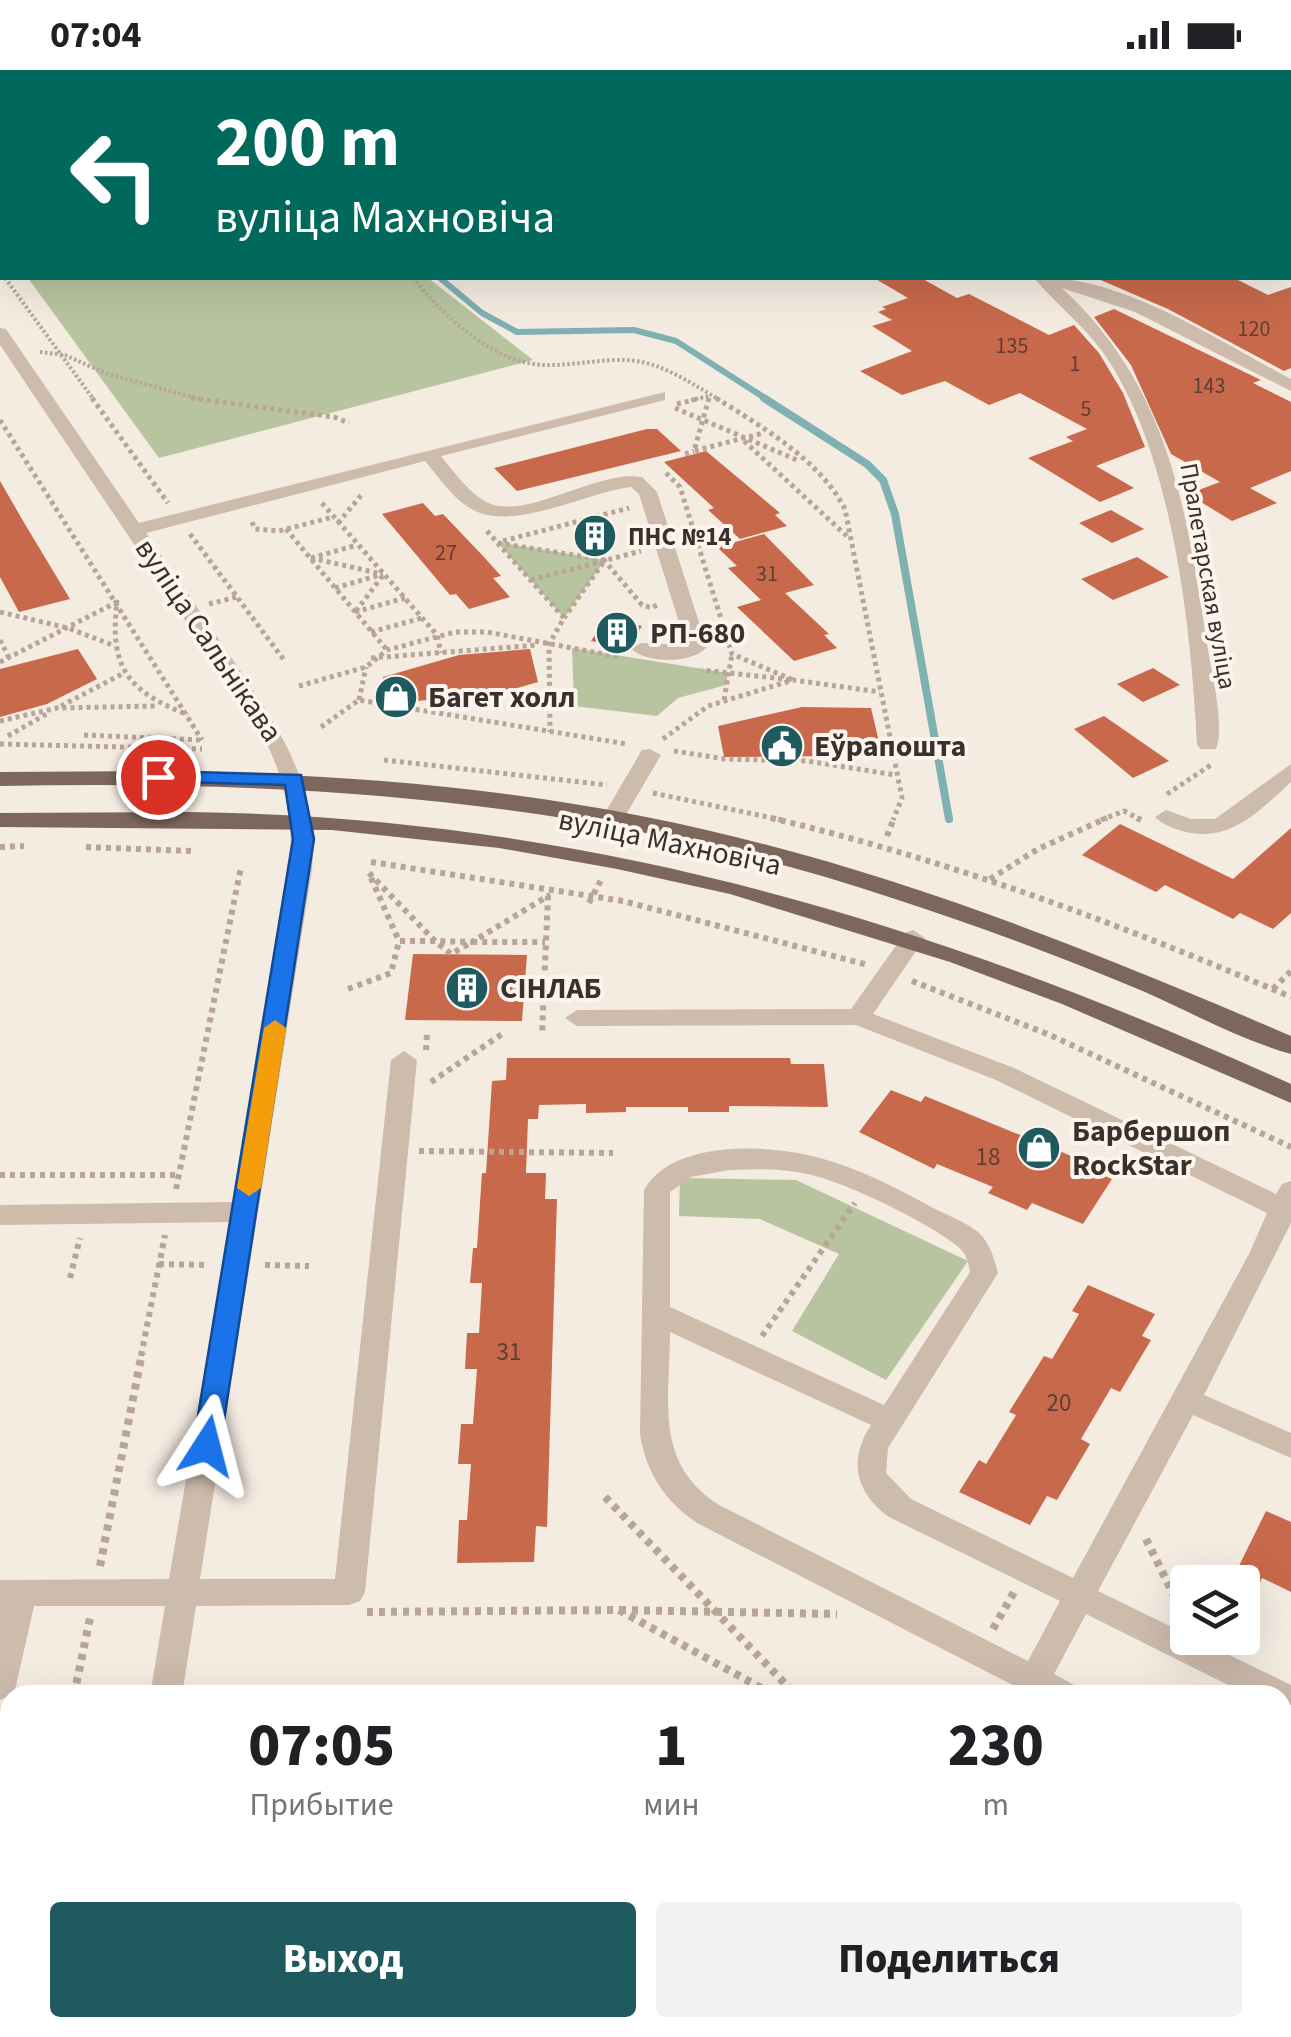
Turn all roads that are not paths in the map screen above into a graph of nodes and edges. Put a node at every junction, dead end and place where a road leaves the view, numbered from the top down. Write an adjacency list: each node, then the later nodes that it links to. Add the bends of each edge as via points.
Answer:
1 (1043, 280): 9 (street, Пралетарская вуліца, via 1105,346 1159,441 1179,517)
2 (1049, 280): 4 (street, via 1118,297)
3 (0, 333): 7 (street, вуліца Сальнікава)
4 (1291, 386)
5 (660, 396): 6 (street)
6 (429, 454): 7 (street); 8 (street, via 489,510 623,482 644,486 698,647 684,654)
7 (136, 530): 13 (street, вуліца Сальнікава, via 274,736)
8 (633, 654)
9 (1208, 744)
10 (653, 750): 14 (street)
11 (1291, 771): 16 (street, via 1220,828)
12 (0, 779): 13 (main road, вуліца Махновіча)
13 (294, 779): 14 (main road, вуліца Махновіча, via 443,792); 17 (street, вуліца Сальнікава)
14 (613, 818): 21 (main road, вуліца Махновіча, via 797,860 948,906)
15 (0, 820): 17 (main road, вуліца Махновіча)
16 (1157, 820)
17 (302, 822): 18 (main road, вуліца Махновіча, via 462,837 641,866); 25 (street, вуліца Сальнікава, via 302,869)
18 (914, 938): 19 (street); 23 (main road, вуліца Махновіча, via 1110,1013)
19 (858, 1017): 20 (street); 24 (street, via 1006,1074)
20 (576, 1018)
21 (1291, 1046)
22 (404, 1060): 31 (street, via 348,1592)
23 (1291, 1094)
24 (1288, 1204): 28 (street)
25 (244, 1212): 26 (street); 31 (street, вуліца Сальнікава)
26 (0, 1215)
27 (656, 1312): 29 (street); 29 (street, via 656,1190 668,1174 694,1165 784,1162 823,1169 864,1188 968,1239 983,1263 981,1281); 36 (street, via 656,1448 681,1495)
28 (1185, 1399): 30 (street); 33 (street)
29 (889, 1420): 33 (street, via 869,1463 889,1501)
30 (1291, 1446)
31 (182, 1591): 32 (street); 35 (street, вуліца Сальнікава)
32 (10, 1593): 34 (street)
33 (1079, 1594): 37 (street); 38 (street)
34 (0, 1685)
35 (168, 1685)
36 (1043, 1685)
37 (1050, 1685)
38 (1259, 1685)

